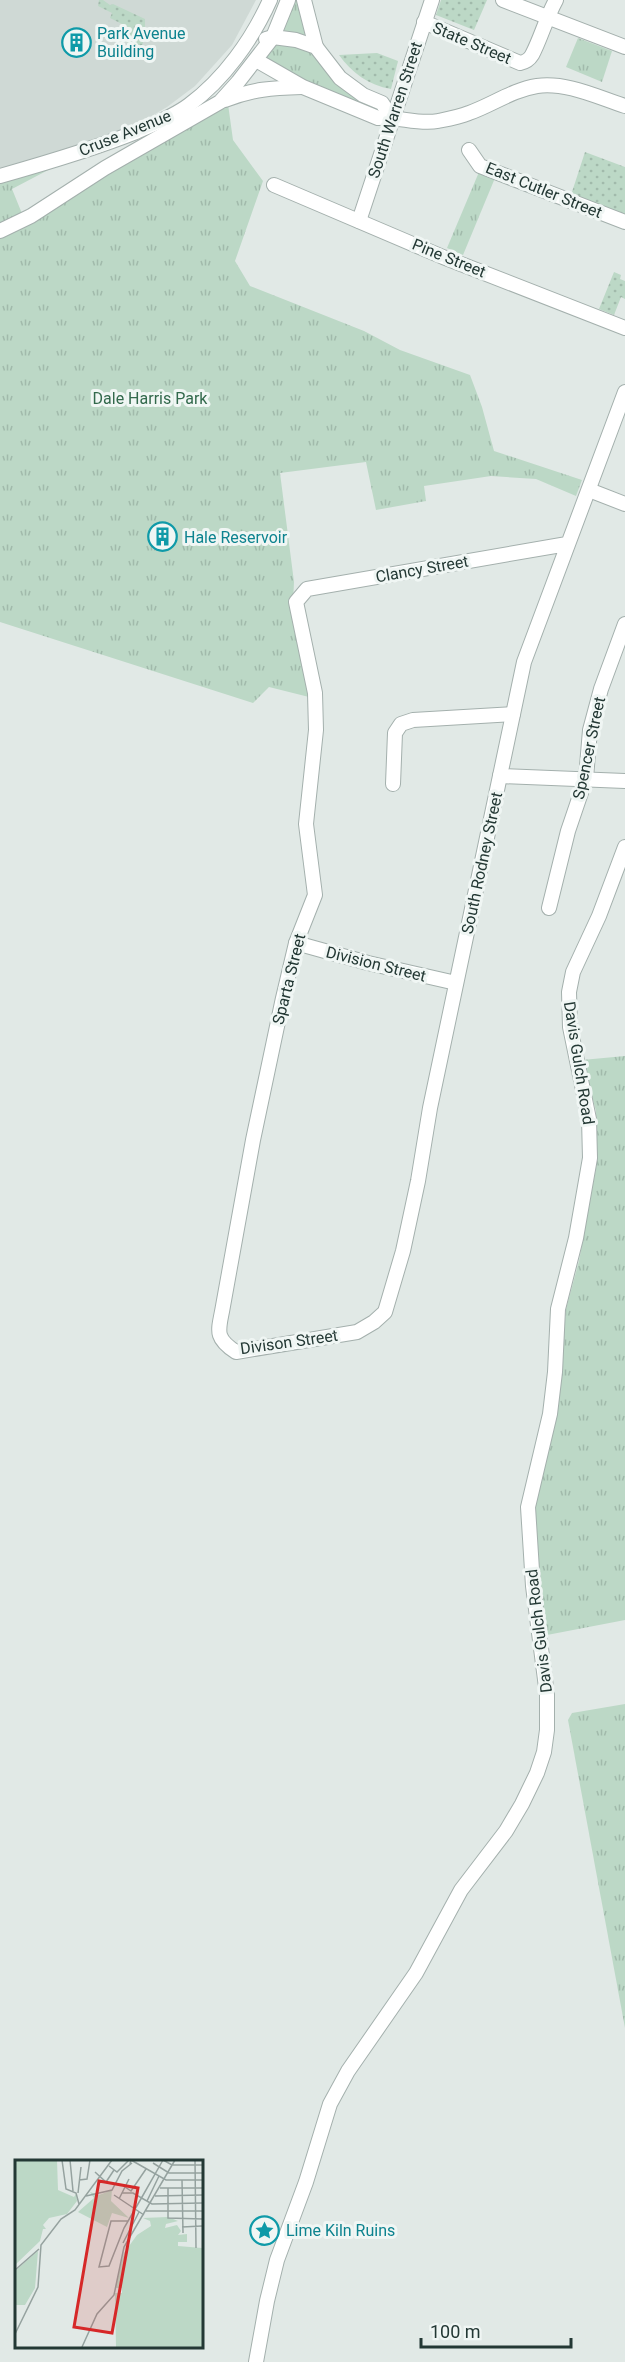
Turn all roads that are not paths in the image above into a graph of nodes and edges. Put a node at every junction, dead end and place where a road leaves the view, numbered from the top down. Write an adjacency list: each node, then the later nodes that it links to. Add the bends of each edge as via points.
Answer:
1 (270, 0): 10 (street, Cruse Avenue)
2 (288, 0): 9 (street)
3 (304, 0): 11 (street)
4 (432, 0): 8 (street, South Warren Street)
5 (503, 0): 7 (street)
6 (556, 0): 7 (street)
7 (546, 17): 8 (street, State Street, via 531,56 520,63); 12 (street)
8 (424, 22): 17 (street, South Warren Street)
9 (273, 37): 10 (street); 11 (street, via 296,39); 13 (street)
10 (251, 39): 13 (street); 19 (street, Cruse Avenue, via 206,91 164,120 108,143)
11 (316, 47): 17 (street, via 340,78 382,103)
12 (625, 47)
13 (256, 60): 14 (street); 15 (street)
14 (303, 87): 15 (street, via 256,90); 17 (street, via 378,118)
15 (220, 102): 23 (street, Cruse Avenue)
16 (625, 106): 17 (street, via 552,86 527,89 469,113 435,122)
17 (392, 117): 21 (street, South Warren Street)
18 (469, 150): 22 (street, East Cutler Street, via 480,166)
19 (0, 176)
20 (274, 185): 21 (street, Pine Street)
21 (359, 221): 24 (street, Pine Street)
22 (625, 222)
23 (0, 231)
24 (625, 328)
25 (625, 392): 26 (street, South Rodney Street)
26 (589, 490): 27 (street); 28 (street, South Rodney Street)
27 (625, 504)
28 (567, 544): 29 (street, Clancy Street, via 307,589 296,602); 31 (street, South Rodney Street, via 524,662)
29 (299, 614): 38 (street, Sparta Street, via 315,693 316,730 306,824 315,895)
30 (625, 624): 33 (street, Spencer Street, via 590,730)
31 (513, 714): 32 (street, South Rodney Street); 35 (street, via 401,724 395,733)
32 (500, 776): 33 (street); 39 (street, South Rodney Street)
33 (586, 778): 34 (street); 37 (street, Spencer Street)
34 (625, 781)
35 (393, 784)
36 (625, 847): 42 (street, Davis Gulch Road, via 568,992 570,1027 589,1119 590,1158 558,1309 550,1414 528,1507 533,1587 547,1695 544,1752 530,1790 512,1822 461,1890 416,1973 348,2071 330,2104 277,2260)
37 (549, 908)
38 (296, 943): 39 (street, Division Street); 41 (street, Sparta Street, via 249,1162 219,1331)
39 (456, 984): 40 (street, South Rodney Street, via 403,1251 385,1312)
40 (357, 1332): 41 (street, Divison Street, via 236,1352)
41 (223, 1343)
42 (256, 2362)

